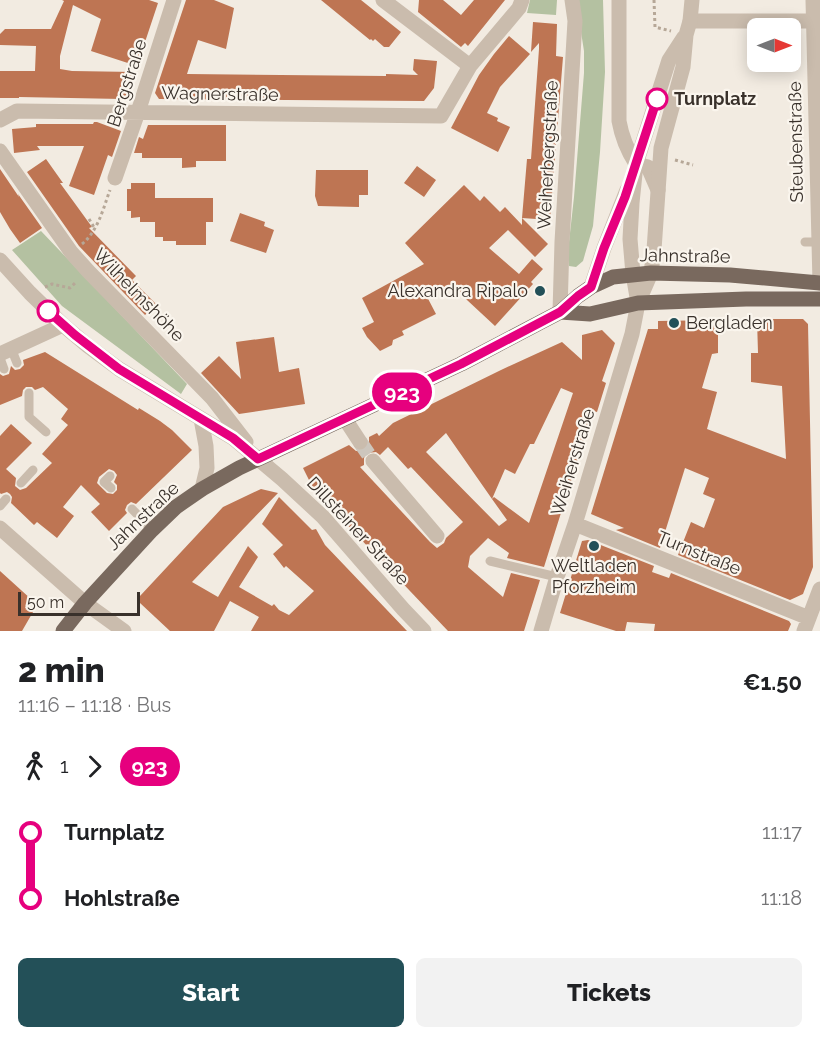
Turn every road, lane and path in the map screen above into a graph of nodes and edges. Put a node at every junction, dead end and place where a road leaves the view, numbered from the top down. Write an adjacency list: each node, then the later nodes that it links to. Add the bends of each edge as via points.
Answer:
1 (174, 0): 15 (street, Bergstraße)
2 (383, 0): 14 (street)
3 (522, 0): 14 (street)
4 (572, 0): 36 (street, Weiherbergstraße, via 575,21)
5 (619, 0): 19 (street, via 619,121 625,146)
6 (654, 0): 13 (path, via 656,27)
7 (692, 0): 12 (street)
8 (813, 0): 9 (street, Steubenstraße)
9 (813, 21): 10 (street); 31 (street, Steubenstraße, via 812,242)
10 (801, 22)
11 (747, 25): 12 (street)
12 (688, 28): 19 (street, via 669,60); 22 (street, via 683,67 661,148)
13 (662, 29)
14 (470, 66): 15 (street, Wagnerstraße, via 441,116)
15 (138, 112): 16 (street, Wagnerstraße, via 17,111); 21 (street, Bergstraße)
16 (0, 120)
17 (0, 151): 44 (street, Wilhelmshöhe, via 71,252 212,398)
18 (673, 160): 20 (path)
19 (636, 164): 22 (street, via 648,167); 29 (street, via 630,239); 32 (street)
20 (693, 165)
21 (115, 178)
22 (658, 190): 28 (street)
23 (106, 201): 25 (path)
24 (88, 219): 25 (path)
25 (95, 229): 26 (path)
26 (77, 247)
27 (0, 260): 33 (street, Dillsteiner Straße)
28 (651, 273): 29 (main road, Jahnstraße); 31 (main road, Jahnstraße); 35 (street)
29 (633, 274): 32 (main road, Jahnstraße, via 613,277); 35 (street)
30 (81, 278): 33 (path, via 70,288 52,284)
31 (820, 283)
32 (591, 287): 36 (main road, Jahnstraße)
33 (30, 293): 37 (street, Dillsteiner Straße)
34 (820, 299): 35 (main road)
35 (638, 303): 36 (main road, via 590,314); 52 (street, Weiherstraße)
36 (560, 312): 41 (main road, Jahnstraße)
37 (63, 325): 38 (street); 40 (street, Dillsteiner Straße, via 119,369)
38 (6, 358)
39 (29, 393): 42 (lane, via 29,417)
40 (201, 419): 44 (street, Dillsteiner Straße); 50 (street, via 207,468)
41 (345, 419): 43 (street); 44 (main road, Jahnstraße)
42 (46, 432)
43 (360, 442)
44 (258, 459): 50 (main road, Jahnstraße); 63 (street, Dillsteiner Straße, via 323,517)
45 (373, 460): 55 (street)
46 (33, 470): 48 (lane)
47 (110, 476): 49 (lane, via 104,482)
48 (21, 483)
49 (111, 488)
50 (202, 489): 54 (main road, Jahnstraße)
51 (132, 509): 54 (lane)
52 (575, 524): 57 (street, Weiherstraße); 60 (street, Turnstraße)
53 (0, 528): 59 (street)
54 (152, 531): 59 (main road, Jahnstraße)
55 (437, 536)
56 (490, 561): 57 (lane)
57 (557, 577): 64 (street, Weiherstraße)
58 (820, 589): 60 (street)
59 (85, 603): 61 (main road, Jahnstraße); 62 (street)
60 (807, 624)
61 (63, 631)
62 (124, 631)
63 (424, 631)
64 (541, 631)

